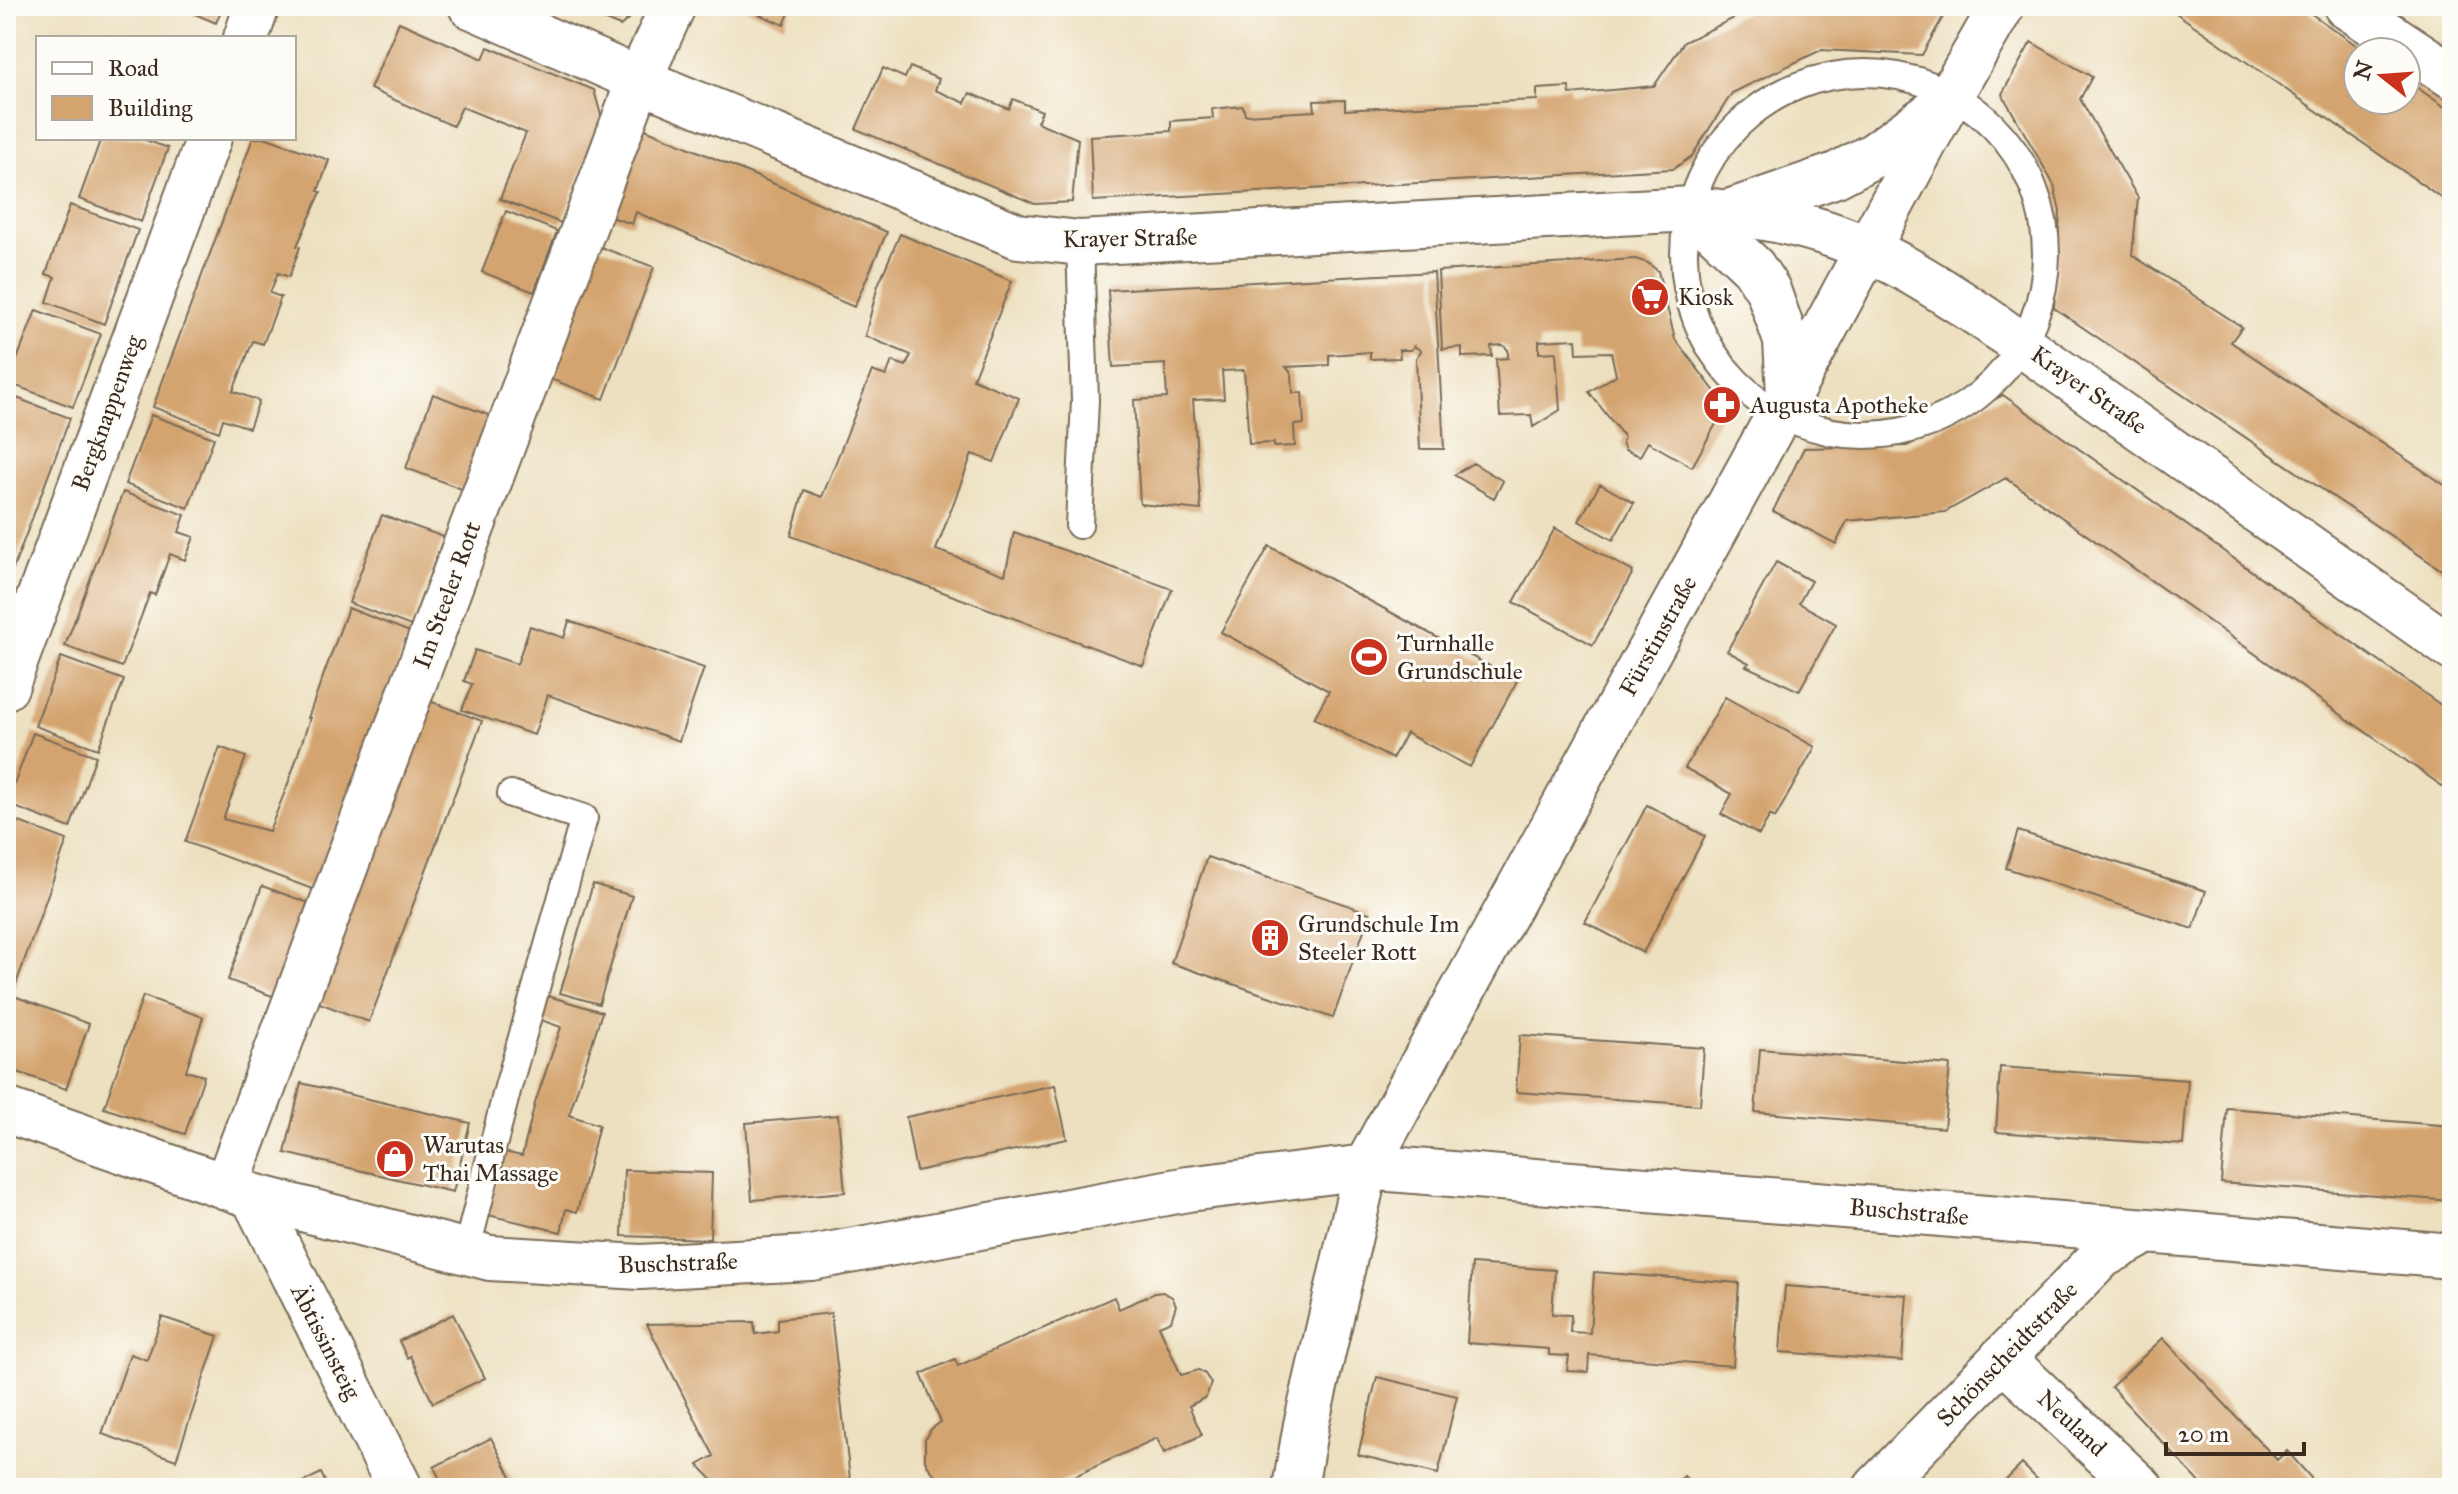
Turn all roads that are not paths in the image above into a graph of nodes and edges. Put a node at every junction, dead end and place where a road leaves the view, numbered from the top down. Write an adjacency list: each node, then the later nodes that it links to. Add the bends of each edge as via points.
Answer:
1 (257, 6): 6 (street)
2 (471, 6): 8 (street, Krayer Straße)
3 (673, 6): 8 (street, Im Steeler Rott)
4 (2002, 6): 9 (street, Fürstinstraße)
5 (2346, 6): 7 (street)
6 (247, 36)
7 (2452, 76)
8 (639, 80): 12 (street, Krayer Straße, via 1018,236); 22 (street, Im Steeler Rott)
9 (1950, 97): 11 (street, Fürstinstraße, via 1874,155 1836,175); 11 (lane, via 1914,76 1831,74 1747,108 1711,166); 13 (street, Fürstinstraße); 14 (lane, via 1990,117 2041,204 2047,246 2040,299)
10 (208, 140): 18 (street, Bergknappenweg)
11 (1708, 211): 12 (street, Krayer Straße); 13 (street, Krayer Straße, via 1755,215); 15 (street, via 1768,290 1786,341); 15 (lane, via 1682,269 1692,316 1738,385)
12 (1080, 243): 16 (lane, via 1085,401)
13 (1868, 250): 14 (street, Krayer Straße, via 1926,280); 15 (street, Fürstinstraße)
14 (2019, 341): 15 (lane, via 1990,387 1942,421 1897,437 1831,436); 17 (street, Krayer Straße)
15 (1784, 404): 21 (street, Fürstinstraße)
16 (1079, 525)
17 (2452, 648)
18 (6, 687)
19 (511, 794): 24 (lane, via 584,818)
20 (6, 1110): 22 (street, Buschstraße)
21 (1366, 1167): 23 (street, Buschstraße); 24 (street, Buschstraße, via 1188,1189 811,1258 640,1267); 28 (street)
22 (240, 1191): 24 (street, Buschstraße); 27 (street, Äbtissinsteig)
23 (2147, 1231): 25 (street, Buschstraße); 26 (street, Schönscheidtstraße, via 2102,1256)
24 (466, 1252)
25 (2452, 1256)
26 (2002, 1358): 29 (street, Schönscheidtstraße); 30 (street, Neuland)
27 (400, 1488)
28 (1295, 1488)
29 (1876, 1488)
30 (2141, 1488)

